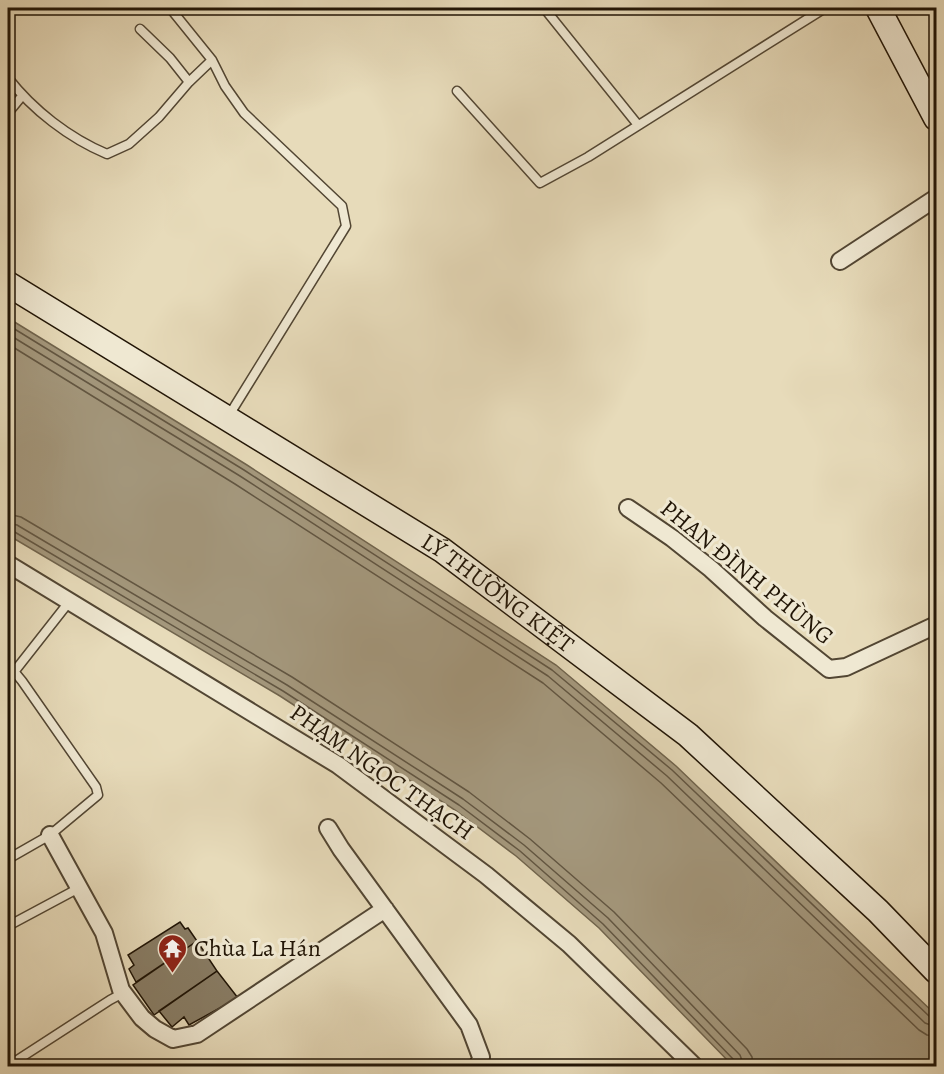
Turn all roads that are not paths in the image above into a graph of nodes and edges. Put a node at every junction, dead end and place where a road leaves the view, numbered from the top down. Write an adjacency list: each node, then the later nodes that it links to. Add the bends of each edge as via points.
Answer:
1 (170, 8): 6 (lane)
2 (544, 8): 13 (lane)
3 (825, 8): 13 (lane)
4 (878, 8): 12 (street)
5 (140, 29): 8 (lane)
6 (212, 60): 8 (lane); 17 (lane, via 244,113 342,206 346,226)
7 (8, 78): 10 (lane)
8 (189, 82): 10 (lane, via 129,144 107,154 82,144)
9 (457, 91): 13 (lane, via 540,183)
10 (22, 96): 11 (lane)
11 (8, 113)
12 (936, 118)
13 (638, 125)
14 (936, 198): 15 (street)
15 (840, 261)
16 (8, 284): 17 (street, LÝ THƯỜNG KIỆT)
17 (227, 418): 30 (street, LÝ THƯỜNG KIỆT, via 442,550 688,735 878,911)
18 (628, 508): 21 (street, PHAN ĐÌNH PHÙNG, via 711,569 829,669 846,667)
19 (8, 564): 20 (street, PHẠM NGỌC THẠCH)
20 (69, 602): 23 (lane); 34 (street, PHẠM NGỌC THẠCH, via 338,765 486,875 569,944)
21 (936, 625)
22 (8, 664): 23 (lane)
23 (11, 673): 25 (lane, via 96,787 98,795)
24 (328, 828): 28 (street)
25 (50, 835): 26 (lane); 27 (street)
26 (8, 859)
27 (79, 888): 29 (lane); 31 (street, via 104,933)
28 (385, 909): 31 (street, via 197,1034 173,1039 142,1018); 33 (street, via 469,1025 481,1057)
29 (8, 926)
30 (936, 971)
31 (123, 993): 32 (lane)
32 (8, 1066)
33 (478, 1066)
34 (694, 1066)

